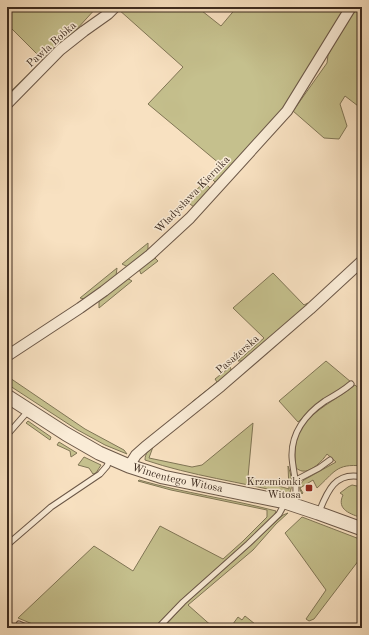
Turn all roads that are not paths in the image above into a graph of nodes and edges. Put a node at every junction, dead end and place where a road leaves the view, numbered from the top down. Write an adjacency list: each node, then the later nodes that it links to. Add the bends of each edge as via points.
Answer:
1 (115, 7): 3 (street, Pawła Bobka, via 60,50)
2 (351, 7): 5 (street, Władysława Kiernika, via 287,111 185,222 150,255 104,291)
3 (7, 104)
4 (362, 261): 12 (street, Pasażerska, via 220,386 145,446)
5 (7, 356)
6 (351, 384): 14 (lane, via 315,410 300,427 292,448)
7 (7, 396): 8 (street, Wincentego Witosa)
8 (29, 410): 9 (lane); 10 (street, Wincentego Witosa)
9 (7, 435)
10 (110, 458): 12 (street, Wincentego Witosa); 18 (lane, via 100,474 51,507)
11 (330, 460): 14 (lane)
12 (129, 466): 15 (street, Wincentego Witosa, via 163,477)
13 (362, 477): 16 (lane, via 350,475 337,481 331,486)
14 (296, 480): 15 (lane, via 296,497)
15 (289, 503): 16 (street, Wincentego Witosa); 21 (lane)
16 (318, 513): 17 (street, Wincentego Witosa)
17 (362, 529)
18 (7, 545)
19 (19, 624): 20 (lane)
20 (28, 628)
21 (158, 628)

